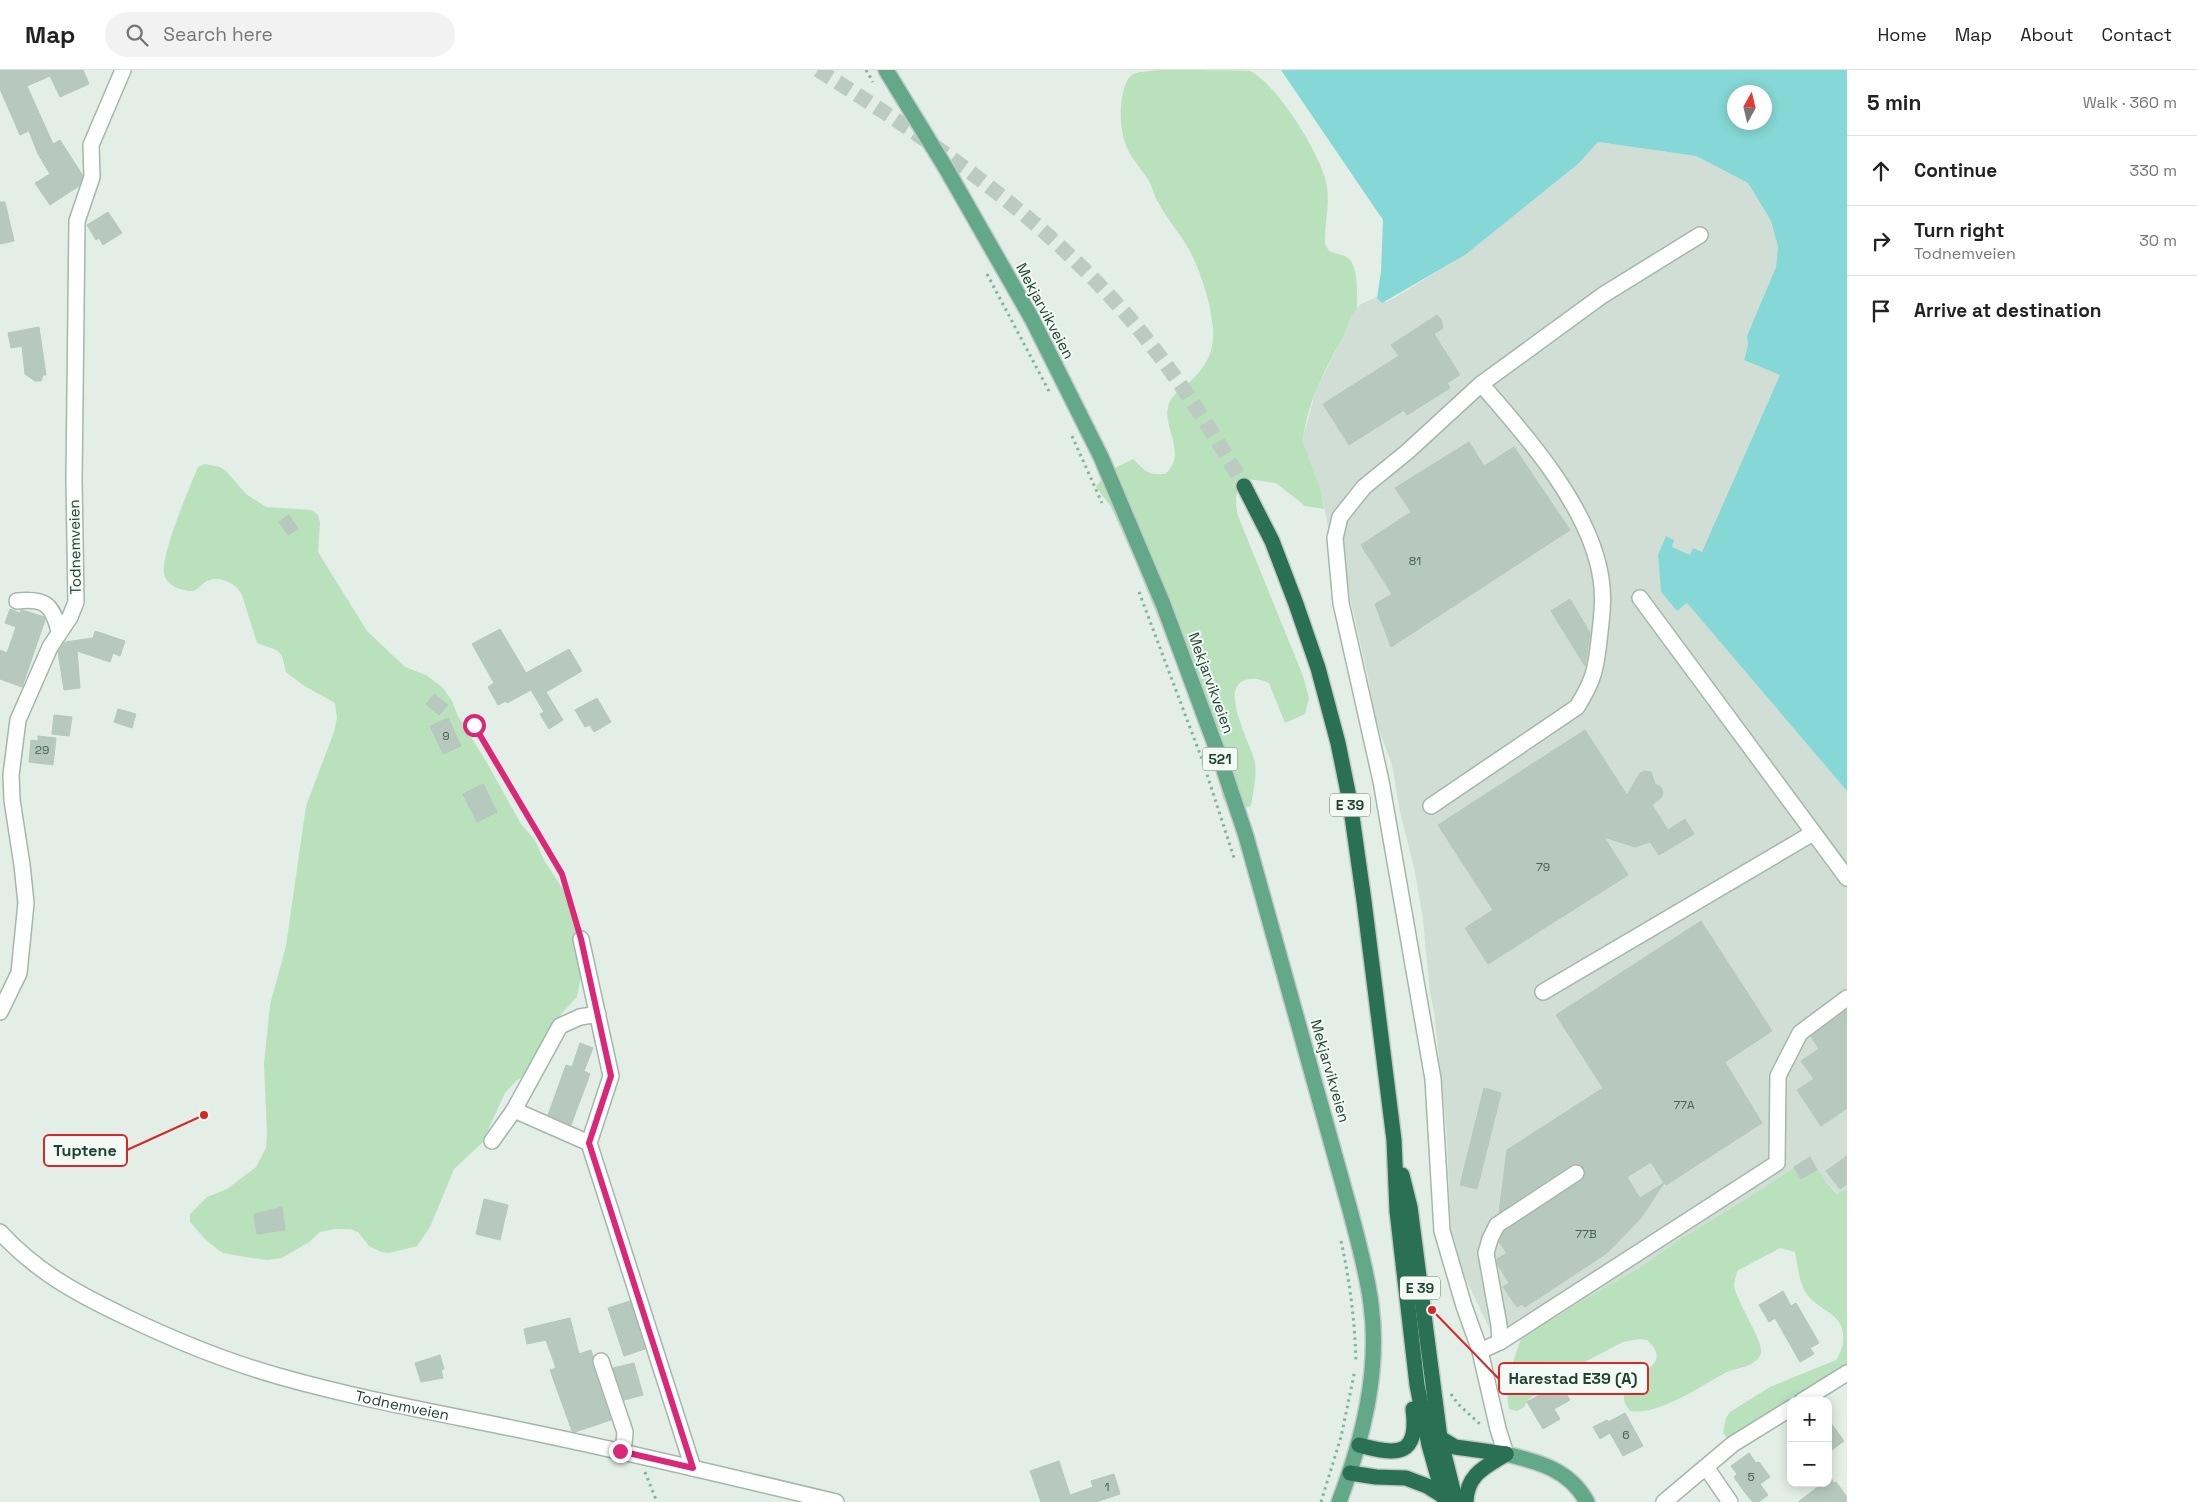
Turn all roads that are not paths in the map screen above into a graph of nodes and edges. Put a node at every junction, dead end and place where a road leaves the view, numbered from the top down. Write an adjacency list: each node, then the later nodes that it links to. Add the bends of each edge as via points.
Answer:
1 (886, 70): 32 (main road, Mekjarvikveien / 521, via 1032,319 1100,457 1163,604 1220,758 1249,846 1365,1270 1373,1342 1371,1378)
2 (122, 73): 8 (street, Todnemveien, via 91,145 92,177 77,221 76,602)
3 (1700, 235): 4 (street, via 1603,295)
4 (1481, 384): 10 (street, via 1527,436 1583,520 1602,579 1603,604 1597,662 1590,686 1578,707); 25 (street, via 1364,487 1340,517 1335,538 1341,603 1381,781 1432,1069 1442,1231)
5 (1244, 486): 19 (highway, E 39, via 1272,541 1296,604 1318,668 1338,743 1364,901)
6 (1640, 598): 11 (street)
7 (17, 601): 8 (street, via 34,599 48,606)
8 (59, 632): 9 (street, Todnemveien, via 18,720)
9 (6, 800): 16 (street, Todnemveien, via 22,865 26,903 19,973)
10 (1432, 806)
11 (1813, 833): 12 (street); 14 (street)
12 (1847, 878)
13 (581, 939): 17 (street)
14 (1543, 992)
15 (1847, 998): 24 (street, via 1800,1032 1778,1076 1777,1163)
16 (0, 1012)
17 (598, 1014): 18 (street, via 580,1017 560,1026); 21 (street, via 611,1076)
18 (514, 1110): 20 (street); 21 (street)
19 (1394, 1140): 28 (highway, E 39, via 1397,1211); 31 (highway, E 39, via 1410,1207)
20 (492, 1141)
21 (589, 1143): 36 (street)
22 (1576, 1173): 24 (street, via 1497,1225 1490,1239 1486,1253)
23 (0, 1232): 33 (street, Todnemveien, via 27,1260 55,1280 150,1329 209,1354 336,1390)
24 (1500, 1342): 25 (street)
25 (1480, 1351): 34 (street)
26 (601, 1361): 33 (street, via 625,1432)
27 (1847, 1373): 29 (street)
28 (1417, 1385): 31 (highway, E 39); 32 (highway, E 39, via 1411,1443 1396,1452)
29 (1808, 1397)
30 (1787, 1410): 35 (street, via 1733,1444)
31 (1435, 1442): 34 (highway); 38 (highway, E 39)
32 (1359, 1445): 37 (main road, Mekjarvikveien / 521)
33 (620, 1451): 36 (street, Todnemveien)
34 (1506, 1454): 41 (highway, via 1472,1479 1466,1490); 42 (main road, via 1557,1470 1575,1485)
35 (1706, 1467): 43 (street); 44 (street)
36 (693, 1468): 39 (street, Todnemveien)
37 (1350, 1473): 38 (highway, E 39, via 1406,1478 1427,1486); 40 (main road, Mekjarvikveien / 521)
38 (1448, 1500)
39 (836, 1502)
40 (1339, 1502)
41 (1466, 1502)
42 (1587, 1502)
43 (1664, 1502)
44 (1730, 1502)

